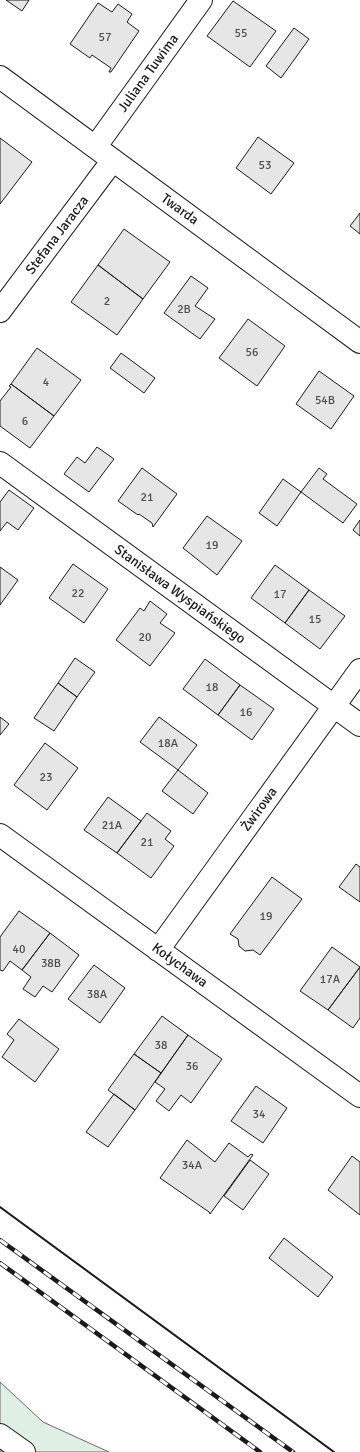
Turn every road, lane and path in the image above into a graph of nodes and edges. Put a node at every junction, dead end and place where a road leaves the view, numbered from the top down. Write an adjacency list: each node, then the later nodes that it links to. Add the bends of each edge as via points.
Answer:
1 (201, 0): 3 (street, Juliana Tuwima)
2 (0, 77): 3 (street, Twarda)
3 (96, 146): 4 (street, Twarda)
4 (113, 160): 5 (street, Stefana Jaracza); 6 (street, Twarda)
5 (0, 311)
6 (360, 342)
7 (0, 463): 9 (street, Stanisława Wyspiańskiego)
8 (360, 670): 9 (street, Żwirowa)
9 (333, 706): 10 (street, Stanisława Wyspiańskiego); 12 (street, Żwirowa)
10 (360, 725)
11 (0, 835): 12 (street, Kołychawa)
12 (158, 950): 13 (street, Kołychawa)
13 (360, 1096)
14 (0, 1435): 15 (street)
15 (24, 1452)

